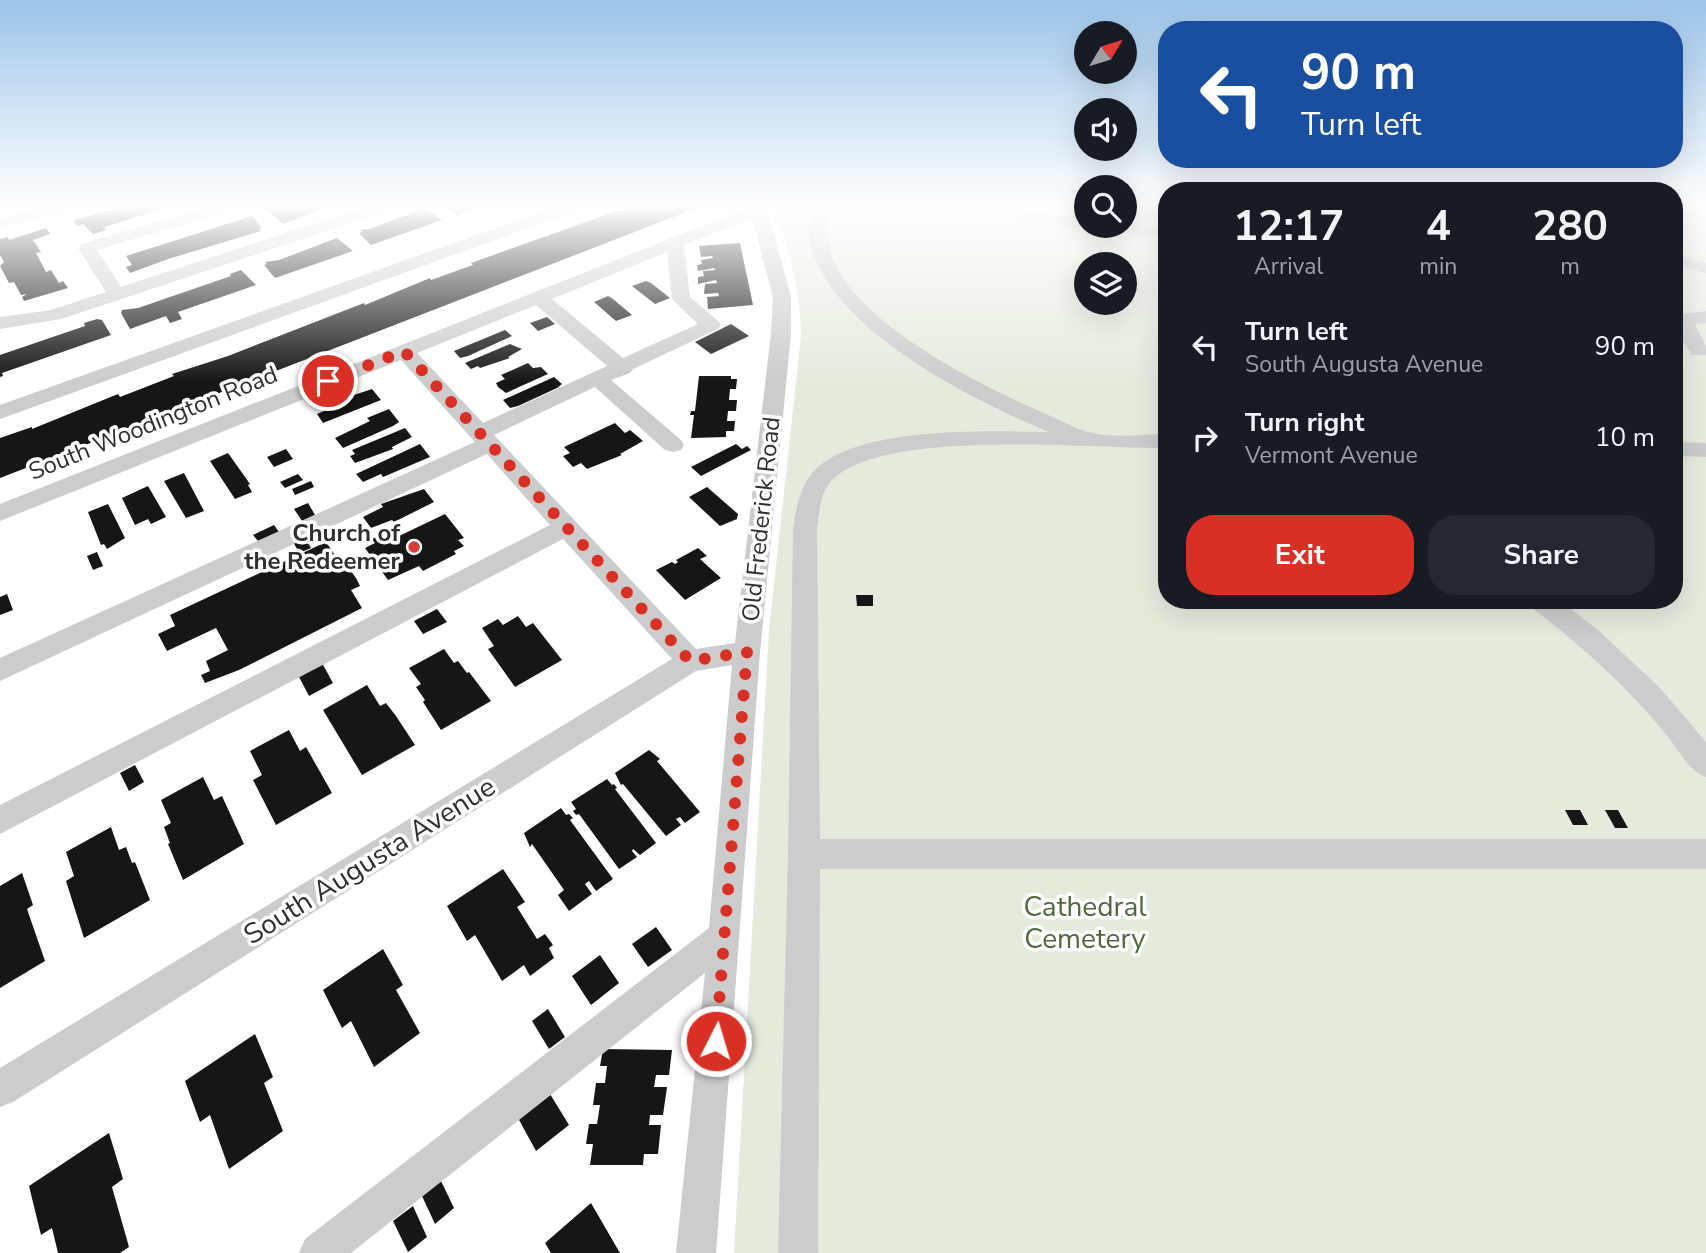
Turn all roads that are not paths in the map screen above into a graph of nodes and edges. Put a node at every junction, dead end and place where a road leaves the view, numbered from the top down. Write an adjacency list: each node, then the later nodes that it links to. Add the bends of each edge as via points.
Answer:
1 (98, 265): 8 (street)
2 (206, 265): 8 (street)
3 (407, 265): 17 (street)
4 (617, 265): 9 (street)
5 (677, 265): 15 (street, via 681,299 712,326)
6 (774, 265): 27 (street, Old Frederick Road, via 782,297 781,333)
7 (827, 265): 19 (street, via 862,313 929,361 986,394)
8 (117, 295): 11 (street, via 54,315)
9 (538, 297): 13 (street); 15 (street)
10 (1690, 316): 12 (street, via 1686,330)
11 (0, 323)
12 (1703, 350): 14 (street)
13 (404, 351): 18 (street); 24 (street, South Woodington Road)
14 (1683, 354)
15 (623, 369): 16 (street)
16 (599, 380): 18 (street); 21 (street)
17 (0, 412)
18 (485, 439): 25 (street); 29 (street)
19 (1088, 439): 20 (street); 33 (street, via 899,444 865,451 840,461 824,474 811,495 805,529)
20 (1158, 441)
21 (673, 445)
22 (1683, 449): 23 (street)
23 (1706, 450)
24 (0, 513)
25 (566, 527): 28 (street); 31 (street)
26 (1552, 609): 30 (street, via 1634,677)
27 (747, 652): 28 (street, South Augusta Avenue); 34 (street, Old Frederick Road)
28 (690, 661): 35 (street, South Augusta Avenue)
29 (0, 670)
30 (1706, 764)
31 (0, 820)
32 (1706, 853): 33 (street)
33 (804, 854): 38 (street)
34 (725, 936): 36 (street); 37 (street, Old Frederick Road)
35 (0, 1089)
36 (319, 1253)
37 (696, 1253)
38 (798, 1253)

